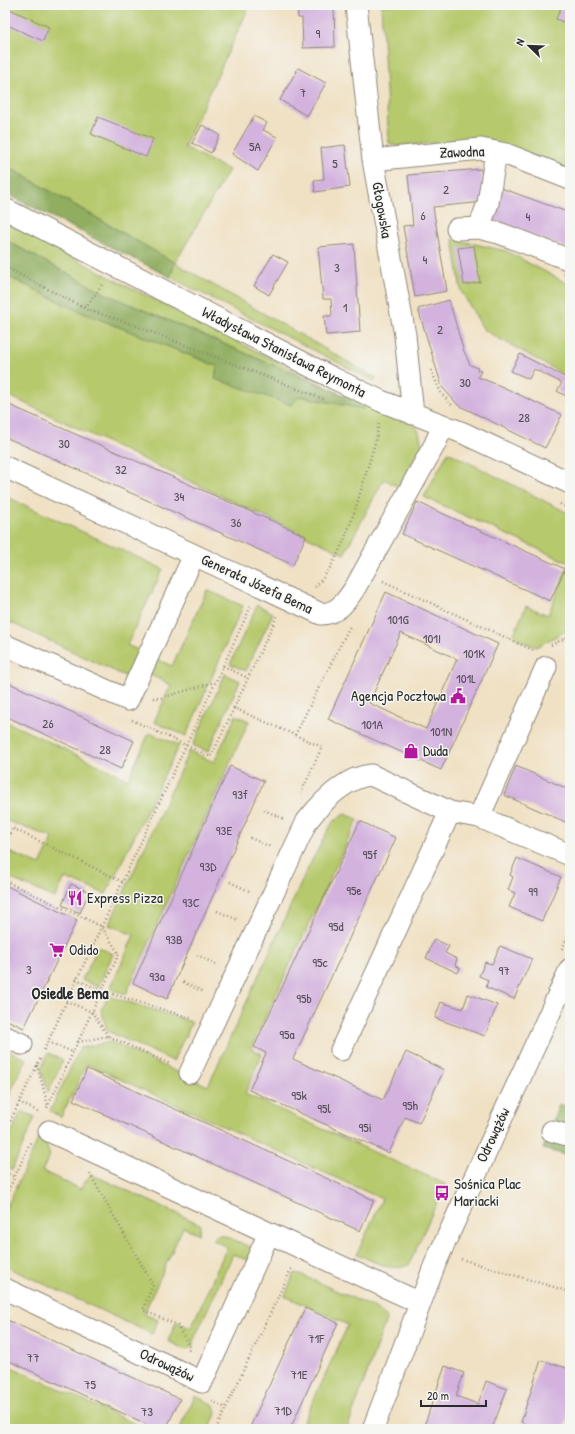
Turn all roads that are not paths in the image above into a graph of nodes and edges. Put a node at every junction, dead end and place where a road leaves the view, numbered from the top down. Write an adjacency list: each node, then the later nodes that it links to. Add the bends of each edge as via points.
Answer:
1 (356, 5): 3 (street, Głogowska)
2 (496, 152): 3 (street, Zawodna, via 481,149 458,150); 4 (street, Zawodna); 6 (street, via 488,203)
3 (373, 160): 9 (street, Głogowska, via 405,335)
4 (570, 179)
5 (5, 209): 9 (street, Władysława Stanisława Reymonta, via 333,378)
6 (479, 228): 7 (street); 8 (street)
7 (457, 229)
8 (570, 260)
9 (413, 414): 10 (street, Władysława Stanisława Reymonta)
10 (443, 425): 12 (street, Władysława Stanisława Reymonta); 13 (street, Generała Józefa Bema, via 355,588 343,605 333,612 321,614)
11 (5, 467): 13 (street, Generała Józefa Bema)
12 (570, 483)
13 (194, 555): 14 (street, via 130,710)
14 (5, 645)
15 (543, 656): 17 (street)
16 (450, 812): 17 (street); 20 (street); 21 (street, via 371,775 353,779 320,804 307,821)
17 (478, 817): 18 (street)
18 (570, 855)
19 (565, 960): 25 (street, Odrowążów)
20 (341, 1050)
21 (190, 1073)
22 (42, 1133): 23 (street, via 72,1142)
23 (269, 1233): 24 (street, Odrowążów, via 202,1382); 25 (street)
24 (5, 1289)
25 (420, 1303): 26 (street, Odrowążów)
26 (373, 1429)

